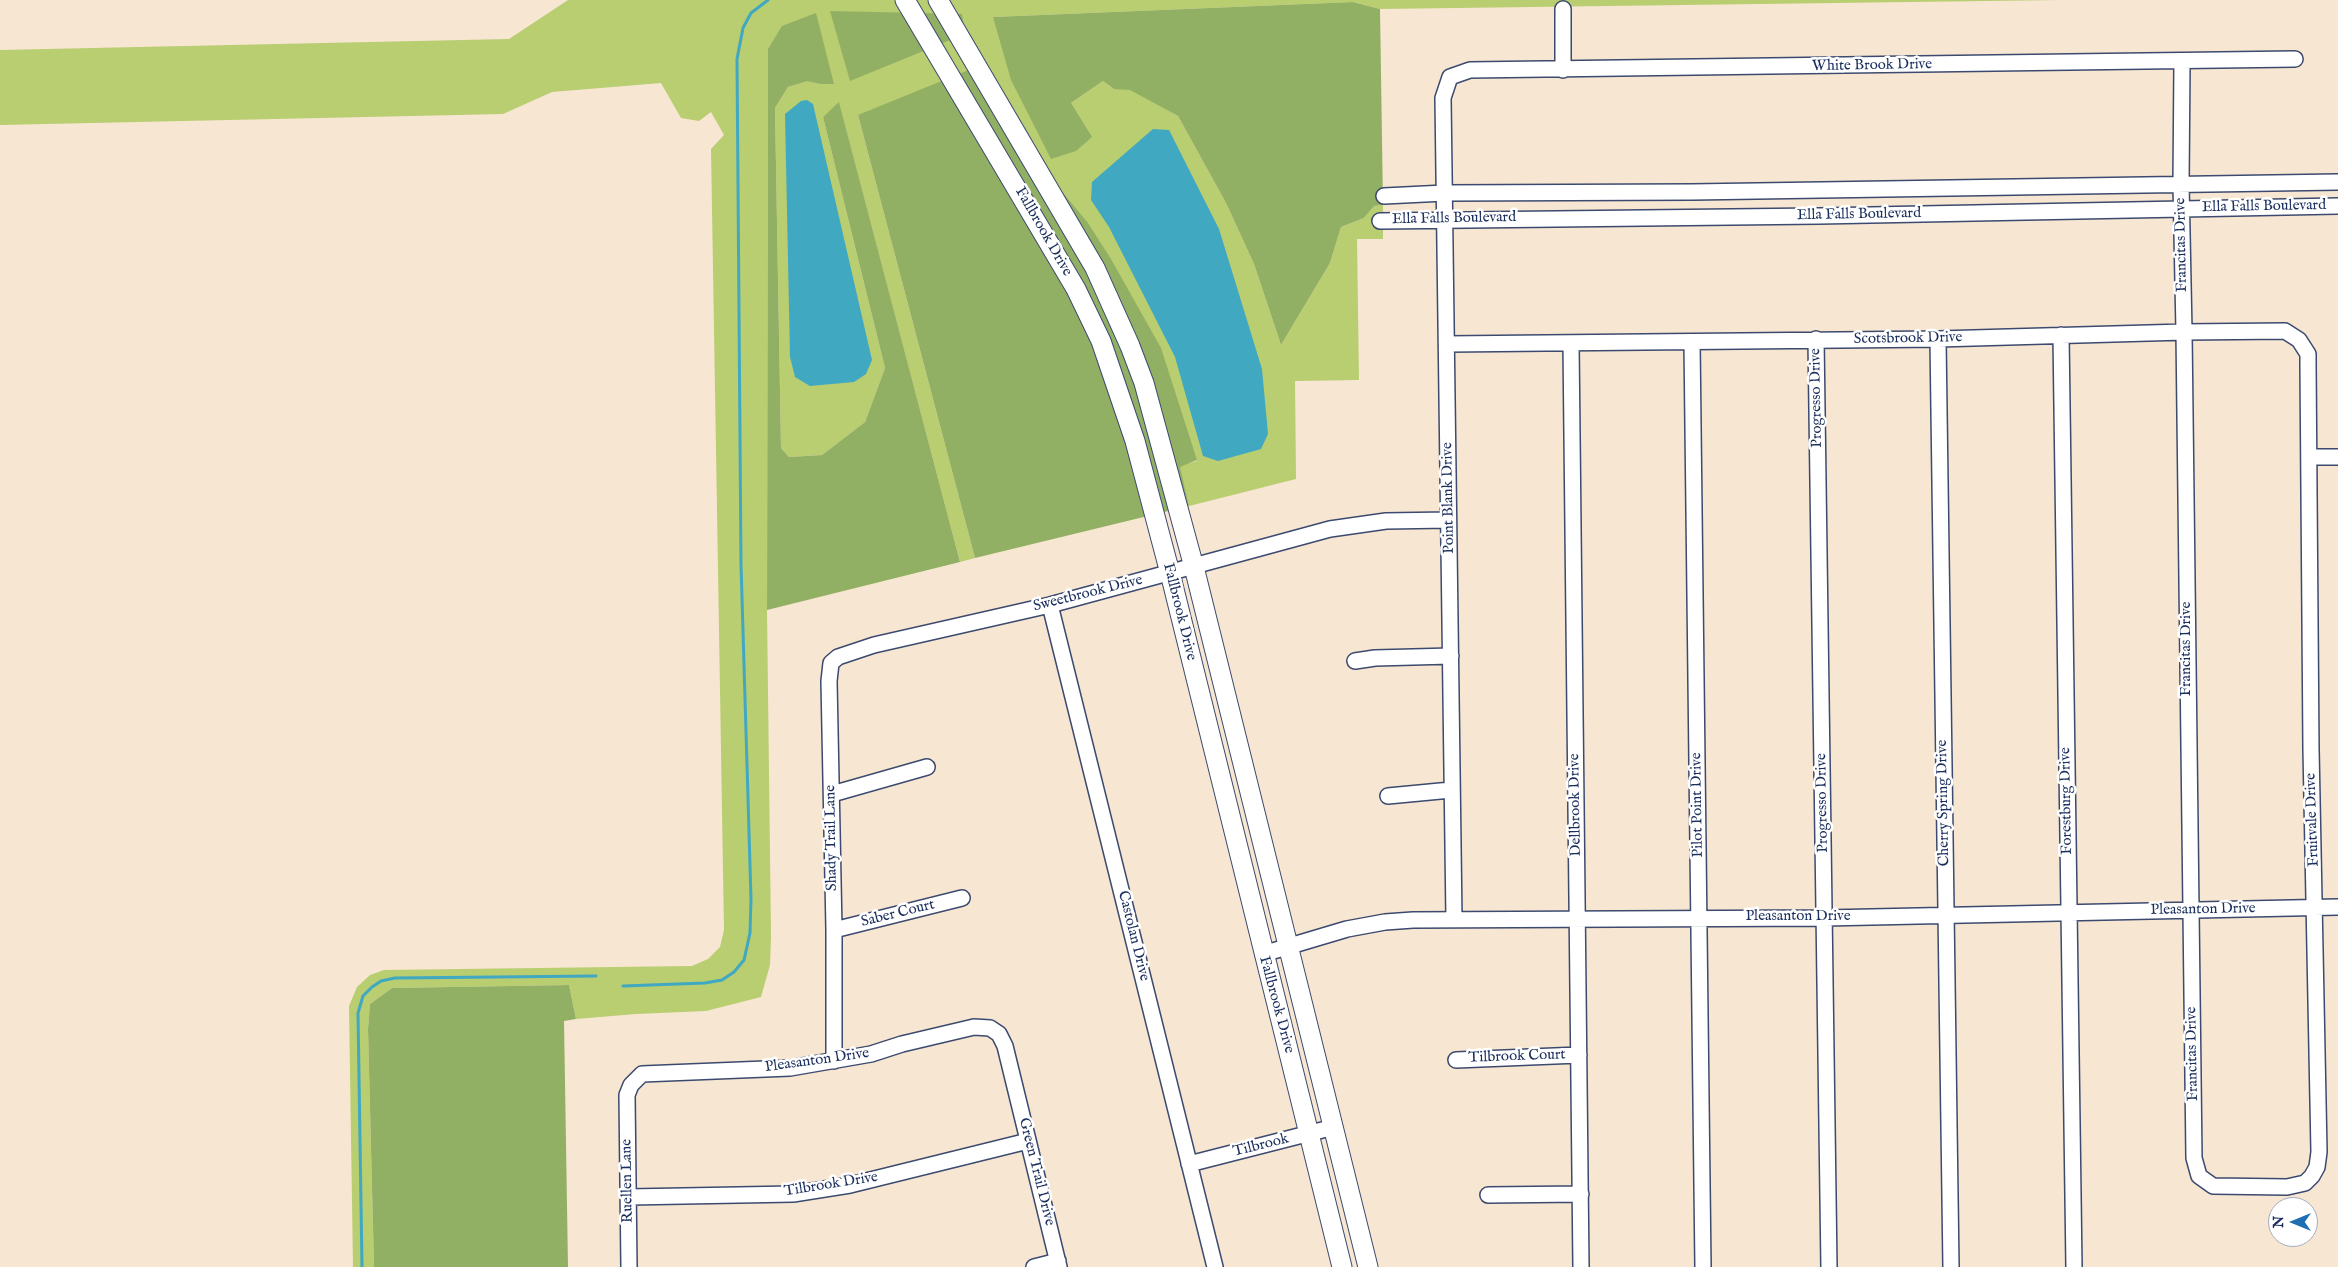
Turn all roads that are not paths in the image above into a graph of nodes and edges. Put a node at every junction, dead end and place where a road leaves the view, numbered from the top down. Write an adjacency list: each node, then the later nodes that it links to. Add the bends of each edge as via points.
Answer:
1 (938, 0): 20 (main road, Fallbrook Drive, via 1095,268)
2 (909, 7): 25 (main road, Fallbrook Drive, via 1076,289)
3 (1563, 9): 6 (street)
4 (2295, 59): 5 (street, White Brook Drive)
5 (2182, 62): 6 (street, White Brook Drive); 9 (street, Francitas Drive)
6 (1563, 70): 7 (street, White Brook Drive, via 1470,70)
7 (1450, 77): 12 (street, Point Blank Drive, via 1443,98)
8 (2338, 182): 9 (street, Ella Falls Boulevard)
9 (2180, 184): 10 (street, Ella Falls Boulevard); 15 (street, Francitas Drive)
10 (1908, 188): 11 (street, Ella Falls Boulevard); 16 (street)
11 (1692, 192): 12 (street, Ella Falls Boulevard); 17 (street)
12 (1445, 193): 13 (street, Ella Falls Boulevard); 18 (street, Point Blank Drive)
13 (1384, 196)
14 (2338, 206): 15 (street, Ella Falls Boulevard)
15 (2181, 209): 16 (street, Ella Falls Boulevard); 21 (street, Francitas Drive)
16 (1909, 214): 17 (street, Ella Falls Boulevard)
17 (1692, 217): 18 (street, Ella Falls Boulevard)
18 (1445, 219): 19 (street, Ella Falls Boulevard); 28 (street, Point Blank Drive)
19 (1380, 221)
20 (1123, 330): 25 (main road); 33 (main road, Fallbrook Drive, via 1144,383)
21 (2184, 332): 22 (street, Scotsbrook Drive); 29 (street, Scotsbrook Drive, via 2285,332 2299,340 2308,354); 48 (street, Francitas Drive)
22 (2061, 335): 23 (street, Scotsbrook Drive); 49 (street, Forestburg Drive)
23 (1938, 339): 24 (street, Scotsbrook Drive); 50 (street, Cherry Spring Drive)
24 (1816, 340): 26 (street, Scotsbrook Drive); 53 (street, Progresso Drive)
25 (1101, 341): 34 (main road, Fallbrook Drive, via 1135,440)
26 (1692, 342): 27 (street, Scotsbrook Drive); 52 (street, Pilot Point Drive)
27 (1571, 343): 28 (street, Scotsbrook Drive); 51 (street, Dellbrook Drive)
28 (1448, 344): 32 (street, Point Blank Drive)
29 (2308, 404): 30 (street, Fruitvale Drive)
30 (2309, 457): 31 (street); 47 (street, Fruitvale Drive, via 2311,750)
31 (2338, 457)
32 (1448, 520): 33 (street, Sweetbrook Drive, via 1386,521 1330,528); 37 (street, Point Blank Drive)
33 (1194, 567): 34 (street, Sweetbrook Drive); 39 (main road, Fallbrook Drive)
34 (1170, 573): 35 (street, Sweetbrook Drive); 40 (main road, Fallbrook Drive)
35 (1050, 604): 36 (street, Sweetbrook Drive); 66 (street, Castolan Drive)
36 (874, 645): 43 (street, Shady Trail Lane, via 838,656 831,663)
37 (1451, 656): 38 (street, via 1375,658); 42 (street, Point Blank Drive)
38 (1354, 662)
39 (1235, 732): 40 (main road); 56 (main road, Fallbrook Drive)
40 (1210, 739): 57 (main road, Fallbrook Drive)
41 (927, 767): 43 (street)
42 (1451, 790): 44 (street); 54 (street, Point Blank Drive)
43 (832, 794): 55 (street, Shady Trail Lane)
44 (1388, 796)
45 (962, 898): 55 (street, Saber Court)
46 (2338, 907): 47 (street, Pleasanton Drive)
47 (2316, 908): 48 (street, Pleasanton Drive); 67 (street, Fruitvale Drive, via 2317,1167 2305,1182 2287,1187)
48 (2191, 911): 49 (street, Pleasanton Drive); 67 (street, Francitas Drive, via 2196,1167 2199,1176 2213,1186)
49 (2069, 913): 50 (street, Pleasanton Drive); 81 (street, Forestburg Drive)
50 (1946, 915): 53 (street, Pleasanton Drive); 80 (street, Cherry Spring Drive)
51 (1578, 918): 52 (street, Pleasanton Drive); 54 (street, Pleasanton Drive); 58 (street, Dellbrook Drive)
52 (1698, 918): 53 (street, Pleasanton Drive); 78 (street, Pilot Point Drive)
53 (1825, 918): 79 (street, Progresso Drive)
54 (1454, 920): 56 (street, Pleasanton Drive, via 1384,922)
55 (834, 930): 60 (street, Shady Trail Lane)
56 (1288, 946): 57 (street, Pleasanton Drive); 63 (main road, Fallbrook Drive)
57 (1263, 954): 64 (main road, Fallbrook Drive)
58 (1579, 1055): 59 (street, Tilbrook Court); 68 (street, Dellbrook Drive)
59 (1456, 1060)
60 (834, 1061): 61 (street, Pleasanton Drive, via 974,1027 990,1028 999,1034 1005,1046); 62 (street, Pleasanton Drive, via 780,1068 642,1074 631,1085)
61 (1012, 1076): 65 (street, Green Trail Drive)
62 (627, 1095): 70 (street, Ruellen Lane)
63 (1334, 1127): 64 (street, Tilbrook); 76 (main road, Fallbrook Drive)
64 (1310, 1134): 66 (street, Tilbrook); 75 (main road, Fallbrook Drive)
65 (1028, 1141): 70 (street, Tilbrook Drive, via 850,1186 793,1194); 71 (street, Green Trail Drive)
66 (1189, 1164): 74 (street, Castolan Drive)
67 (2257, 1187)
68 (1581, 1194): 69 (street); 77 (street, Dellbrook Drive)
69 (1488, 1195)
70 (629, 1197): 72 (street, Ruellen Lane)
71 (1058, 1264): 73 (street)
72 (629, 1267)
73 (1034, 1267)
74 (1215, 1267)
75 (1342, 1267)
76 (1368, 1267)
77 (1581, 1267)
78 (1703, 1267)
79 (1829, 1267)
80 (1950, 1267)
81 (2074, 1267)

